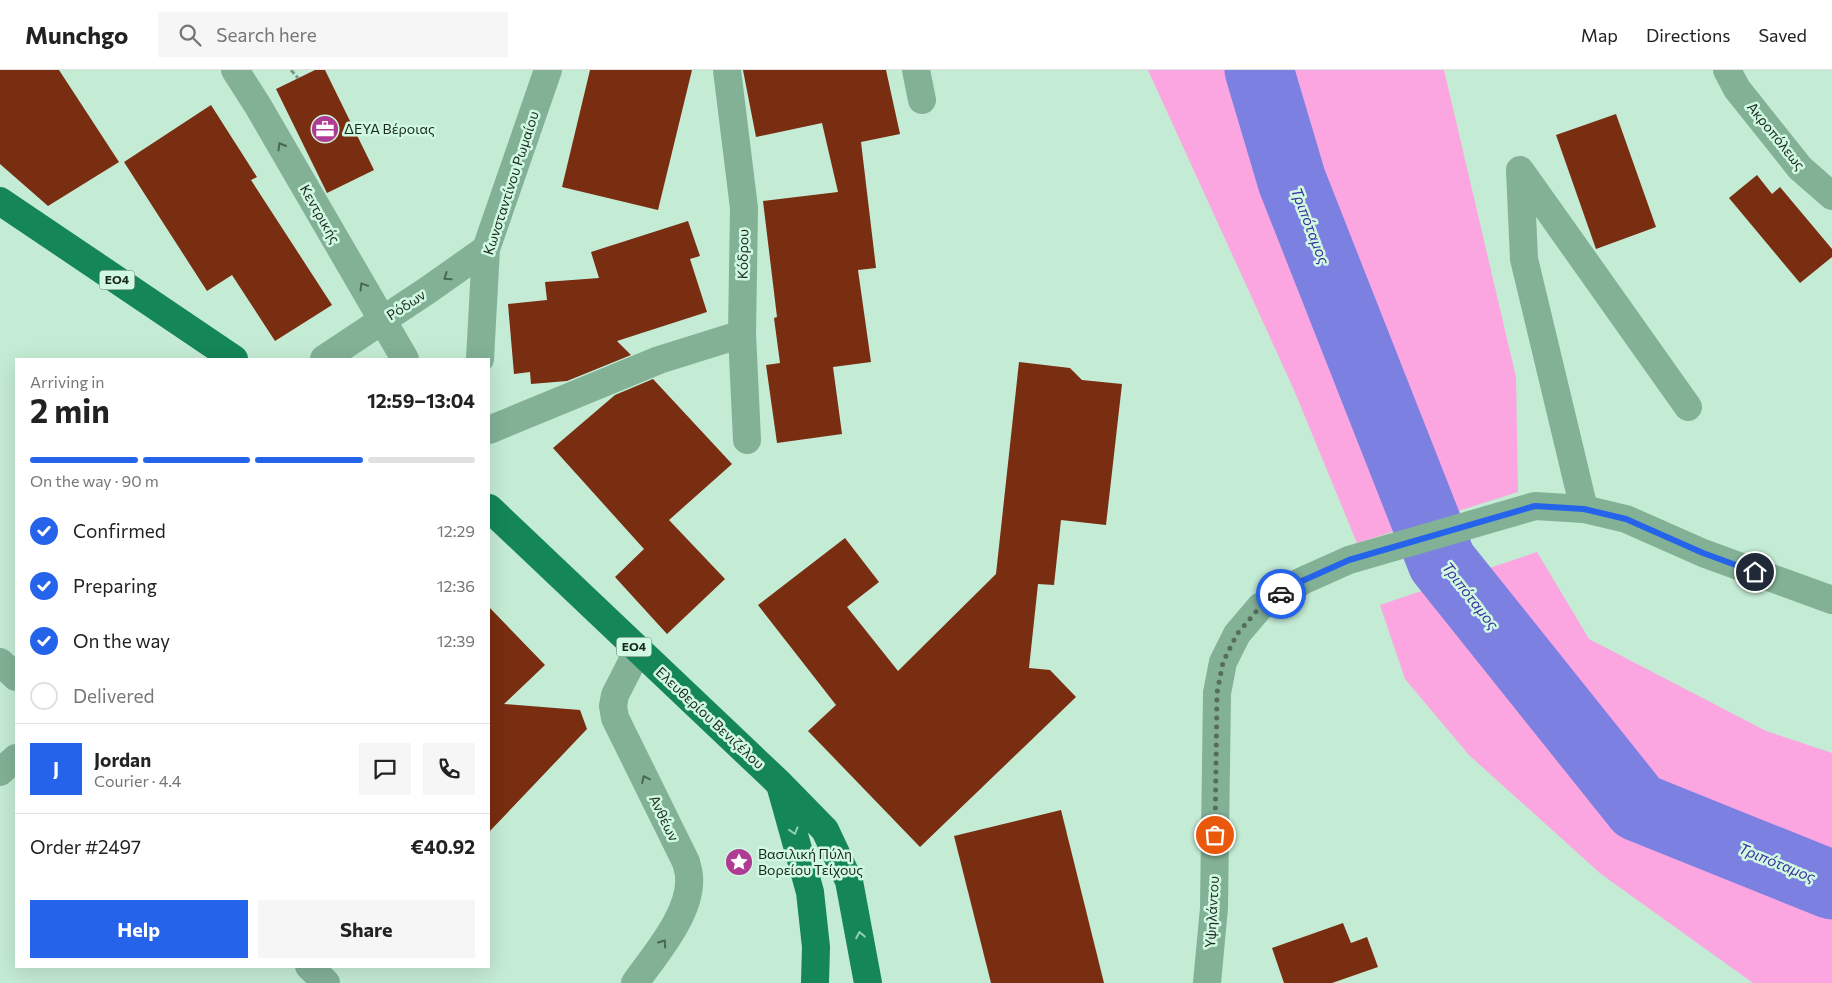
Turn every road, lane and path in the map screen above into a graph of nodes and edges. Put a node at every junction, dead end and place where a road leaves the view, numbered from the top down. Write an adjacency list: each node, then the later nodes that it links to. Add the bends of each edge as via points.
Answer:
1 (235, 70): 12 (street, Κεντρικής, one-way to 1)
2 (292, 70): 7 (path)
3 (548, 70): 11 (street, Κωνσταντίνου Ρωμαίου)
4 (727, 70): 13 (street, Κόδρου, via 744,208)
5 (916, 70): 8 (street)
6 (1727, 70): 9 (street, Ακροπόλεως, via 1737,89 1800,168)
7 (298, 78)
8 (922, 100)
9 (1832, 196)
10 (0, 201): 14 (main road, ΕΟ4)
11 (486, 249): 12 (street, Ρόδων, one-way to 12); 17 (street, Κωνσταντίνου Ρωμαίου)
12 (383, 320): 15 (street, Ρόδων); 16 (street, Κεντρικής)
13 (742, 334): 19 (street, via 659,360); 20 (street, Κόδρου)
14 (233, 358)
15 (326, 358)
16 (404, 358)
17 (480, 358)
18 (1688, 406): 22 (street, via 1520,170 1524,259)
19 (490, 430)
20 (747, 440)
21 (490, 507): 24 (main road, Ελευθερίου Βενιζέλου / ΕΟ4)
22 (1584, 509): 23 (street, Υψηλάντου, via 1626,519 1703,553); 35 (street, Υψηλάντου, via 1535,506 1349,560 1302,581 1260,607 1237,634 1223,662 1217,693 1214,908)
23 (1832, 600)
24 (638, 650): 29 (main road, Ελευθερίου Βενιζέλου / ΕΟ4); 32 (street, Ανθέων, one-way to 24, via 681,914 690,878 686,862 615,718 615,695)
25 (0, 662): 26 (street)
26 (15, 676)
27 (15, 759): 28 (street)
28 (0, 772)
29 (780, 784): 33 (main road, one-way to 33, via 810,892 816,947); 34 (main road, Ελευθερίου Βενιζέλου / ΕΟ4, one-way to 29, via 849,881 825,830)
30 (312, 968): 31 (street)
31 (326, 983)
32 (635, 983)
33 (815, 983)
34 (868, 983)
35 (1207, 983)

